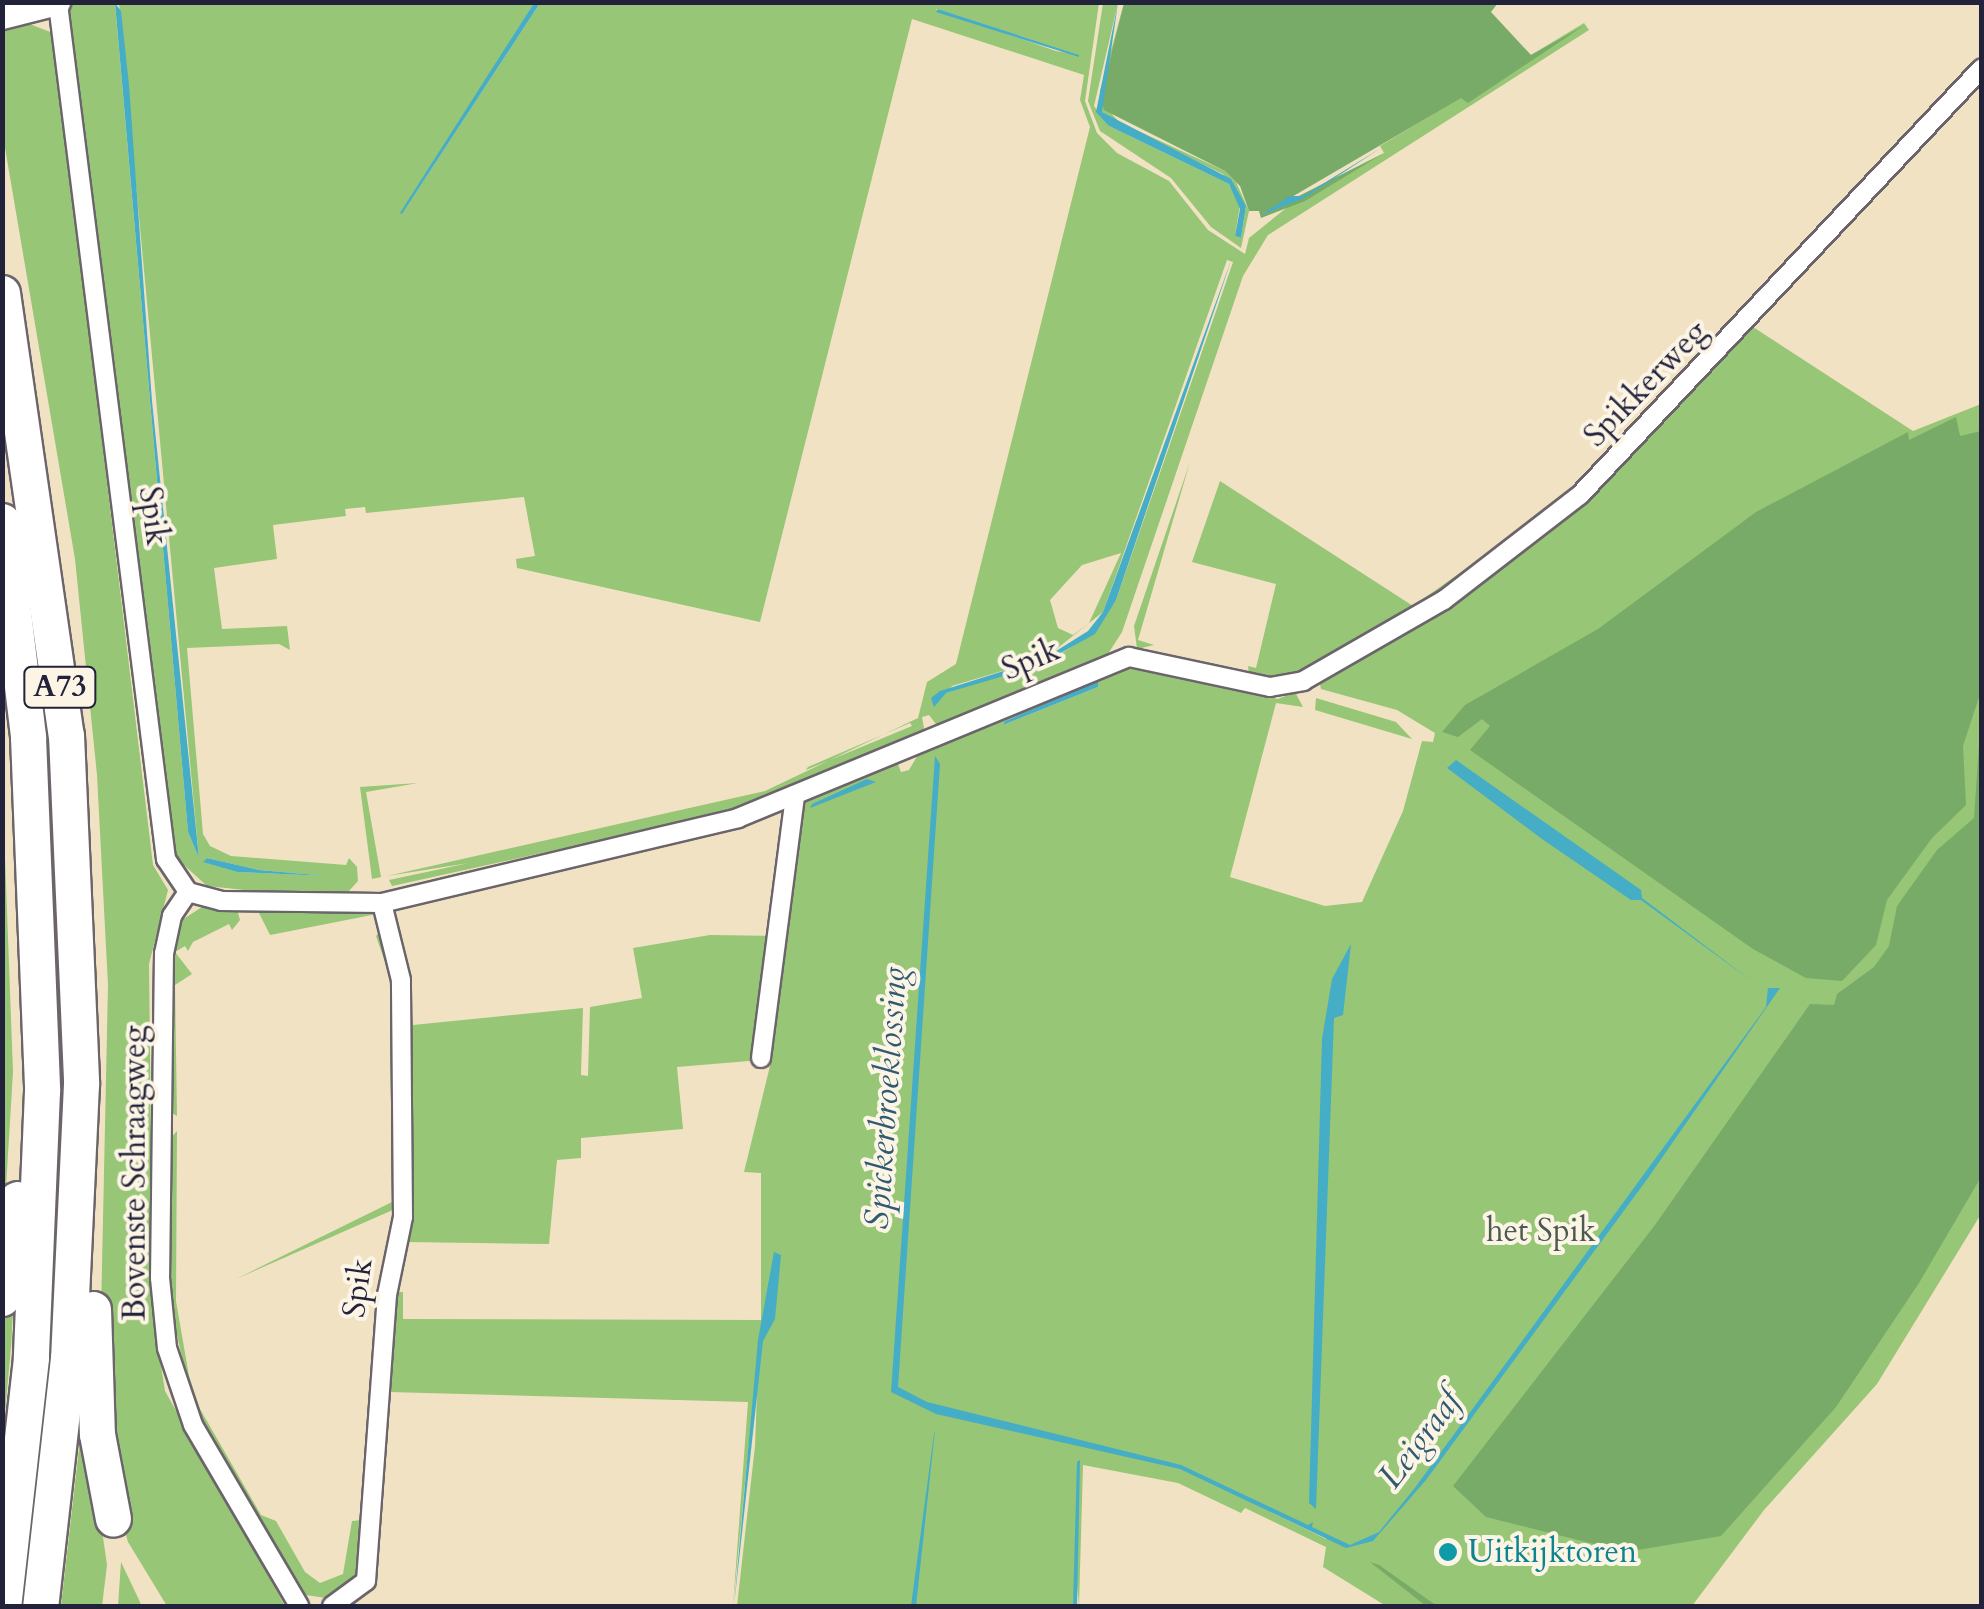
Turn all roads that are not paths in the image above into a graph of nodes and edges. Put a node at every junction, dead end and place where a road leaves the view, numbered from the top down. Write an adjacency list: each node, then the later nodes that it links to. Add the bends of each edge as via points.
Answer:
1 (58, 3): 2 (street, Spik); 8 (street, Spik, via 166,859)
2 (8, 15)
3 (1982, 68): 6 (street, Spikkerweg, via 1580,494 1444,600)
4 (2, 293): 12 (highway, A73, via 66,735)
5 (2, 521): 10 (highway, A73, via 28,737)
6 (1303, 680): 7 (street, Spik, via 1270,688 1129,656)
7 (796, 797): 9 (street, Spik, via 738,818); 11 (street)
8 (188, 892): 9 (street, Spik, via 221,901); 17 (street, Bovenste Schraagweg, via 172,916 164,953 160,1278 167,1348 194,1425)
9 (382, 903): 18 (street, Spik, via 402,980 403,1218 387,1295 366,1581)
10 (41, 1015): 13 (highway, A73); 15 (highway, A73, via 31,1358)
11 (761, 1058)
12 (81, 1084): 14 (highway, A73, via 93,1137 92,1378); 16 (highway, A73, via 68,1358)
13 (2, 1298)
14 (113, 1519)
15 (3, 1606)
16 (40, 1606)
17 (299, 1606)
18 (332, 1606)

